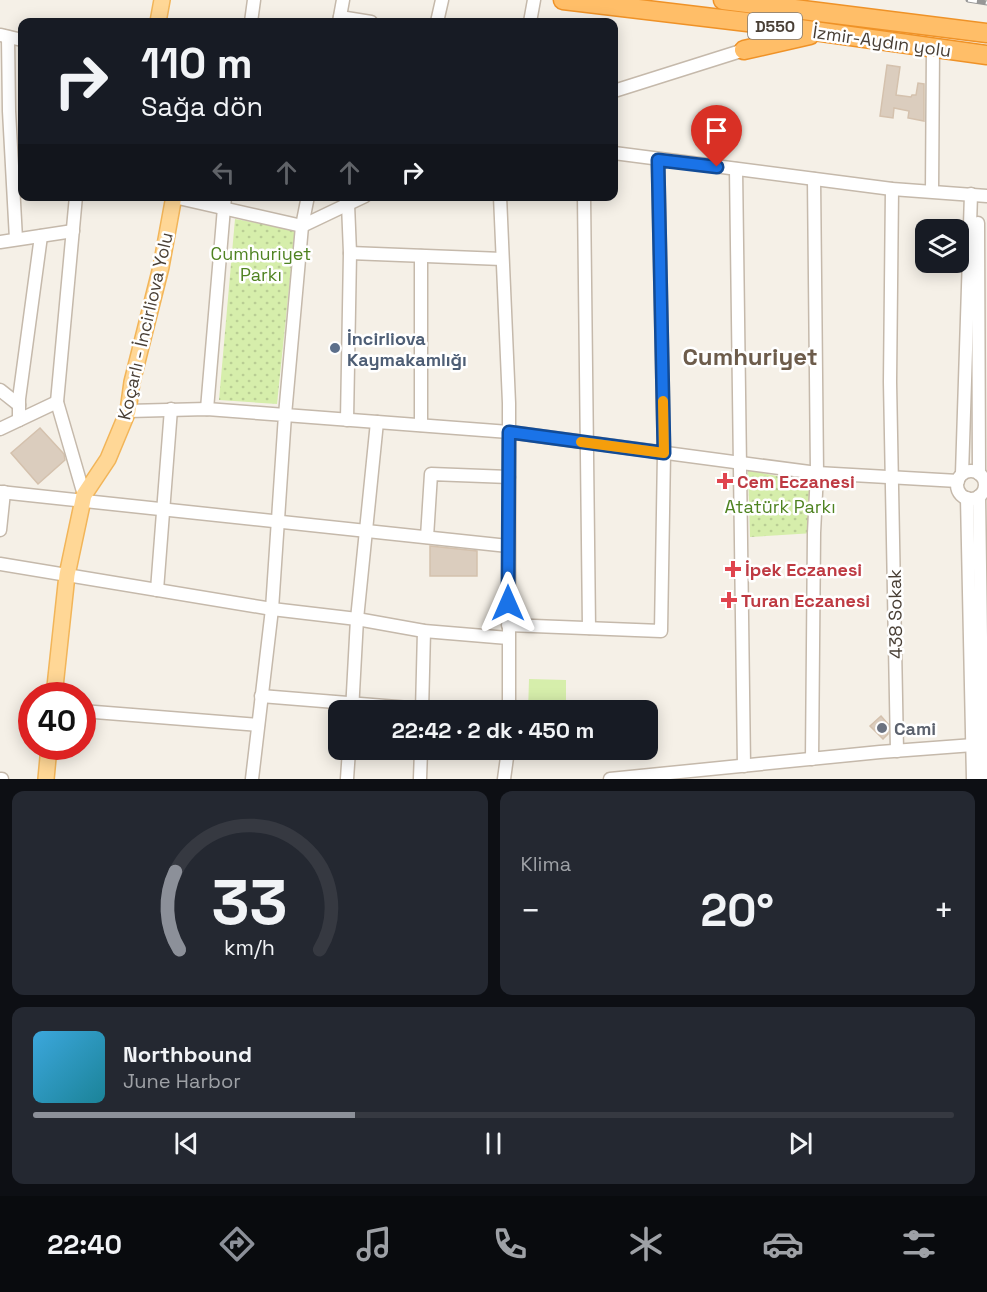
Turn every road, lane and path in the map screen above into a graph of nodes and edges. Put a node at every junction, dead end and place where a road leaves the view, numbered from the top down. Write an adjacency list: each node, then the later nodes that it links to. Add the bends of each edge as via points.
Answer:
1 (152, 0): 10 (main road)
2 (162, 0): 11 (main road)
3 (254, 0): 12 (street)
4 (343, 0): 13 (street)
5 (442, 0): 14 (street)
6 (534, 0): 15 (street)
7 (563, 0): 16 (highway, İzmir-Aydın yolu / D550)
8 (723, 0): 9 (highway, İzmir-Aydın yolu / D550)
9 (772, 16): 16 (highway, İzmir-Aydın yolu / D550); 17 (highway, İzmir-Aydın yolu / D550); 18 (highway, İzmir-Aydın yolu / D550); 20 (highway); 22 (highway)
10 (149, 18)
11 (159, 18)
12 (252, 18)
13 (339, 18)
14 (438, 18)
15 (531, 18)
16 (719, 18): 22 (highway, via 744,33)
17 (821, 33): 20 (highway); 21 (highway, İzmir-Aydın yolu / D550)
18 (987, 33)
19 (4, 36): 25 (street)
20 (770, 44): 22 (highway)
21 (933, 48): 23 (highway, İzmir-Aydın yolu / D550); 31 (street)
22 (744, 50): 24 (street)
23 (987, 55)
24 (618, 91)
25 (5, 112): 46 (street)
26 (618, 154): 27 (street)
27 (658, 160): 28 (street); 65 (street)
28 (736, 169): 29 (street); 66 (street)
29 (814, 179): 30 (street); 67 (street)
30 (892, 189): 31 (street); 69 (street, 438 Sokak)
31 (932, 191): 32 (street)
32 (979, 195): 70 (street); 71 (street)
33 (76, 201): 44 (street)
34 (173, 201): 56 (main road, Koçarlı - İncirliova Yolu)
35 (189, 201): 42 (street)
36 (224, 201): 42 (street)
37 (307, 201): 43 (street)
38 (354, 201): 41 (street)
39 (500, 201): 50 (street)
40 (584, 201): 64 (street)
41 (348, 204): 43 (street); 48 (street)
42 (223, 210): 43 (street); 55 (street)
43 (302, 226): 57 (street)
44 (73, 231): 45 (street); 52 (street)
45 (41, 236): 46 (street); 53 (street)
46 (16, 239): 47 (street)
47 (0, 242)
48 (350, 253): 49 (street); 59 (street)
49 (421, 256): 50 (street); 61 (street)
50 (502, 259): 63 (street)
51 (0, 390): 53 (street)
52 (57, 402): 58 (street); 74 (street)
53 (19, 405): 58 (street)
54 (171, 409): 55 (street); 56 (street); 75 (street)
55 (207, 409): 57 (street)
56 (128, 411): 74 (main road, Koçarlı - İncirliova Yolu, via 108,459)
57 (285, 415): 59 (street); 76 (street)
58 (19, 420): 62 (street)
59 (347, 420): 60 (street)
60 (377, 422): 61 (street); 78 (street)
61 (421, 425): 63 (street)
62 (0, 429)
63 (509, 432): 64 (street); 68 (street)
64 (587, 442): 65 (street); 86 (street)
65 (664, 453): 66 (street); 86 (street, via 661,631)
66 (740, 463): 67 (street); 104 (street)
67 (817, 473): 69 (street); 99 (street)
68 (509, 477): 79 (street, via 431,474); 80 (street)
69 (892, 478): 70 (street); 98 (street, 438 Sokak)
70 (960, 478): 71 (street, via 970,471); 73 (street, via 960,494)
71 (983, 478): 73 (street, via 984,489)
72 (2, 492): 74 (street); 77 (street)
73 (973, 497): 97 (street)
74 (84, 498): 75 (street); 82 (main road, Koçarlı - İncirliova Yolu)
75 (164, 510): 76 (street); 83 (street)
76 (278, 522): 78 (street); 84 (street)
77 (0, 530)
78 (365, 531): 79 (street); 85 (street)
79 (427, 537): 80 (street)
80 (508, 546): 88 (street)
81 (0, 564): 82 (street)
82 (67, 574): 83 (street); 89 (main road, Koçarlı - İncirliova Yolu)
83 (157, 590): 84 (street)
84 (272, 609): 85 (street); 90 (street)
85 (357, 619): 87 (street); 91 (street)
86 (589, 628): 88 (street)
87 (424, 631): 88 (street); 92 (street)
88 (508, 631): 93 (street)
89 (55, 682)
90 (261, 696): 94 (street); 96 (street)
91 (352, 700)
92 (422, 700)
93 (509, 700)
94 (328, 704)
95 (96, 712): 96 (street)
96 (258, 725): 108 (street)
97 (980, 745): 98 (street); 113 (street); 114 (street)
98 (897, 751): 99 (street)
99 (812, 759): 104 (street)
100 (48, 760): 107 (main road)
101 (348, 760): 109 (street)
102 (421, 760): 110 (street)
103 (507, 760): 111 (street)
104 (744, 766): 105 (street)
105 (703, 774): 106 (street)
106 (632, 778): 112 (street)
107 (46, 779)
108 (252, 779)
109 (347, 779)
110 (420, 779)
111 (504, 779)
112 (610, 779)
113 (973, 779)
114 (983, 779)

